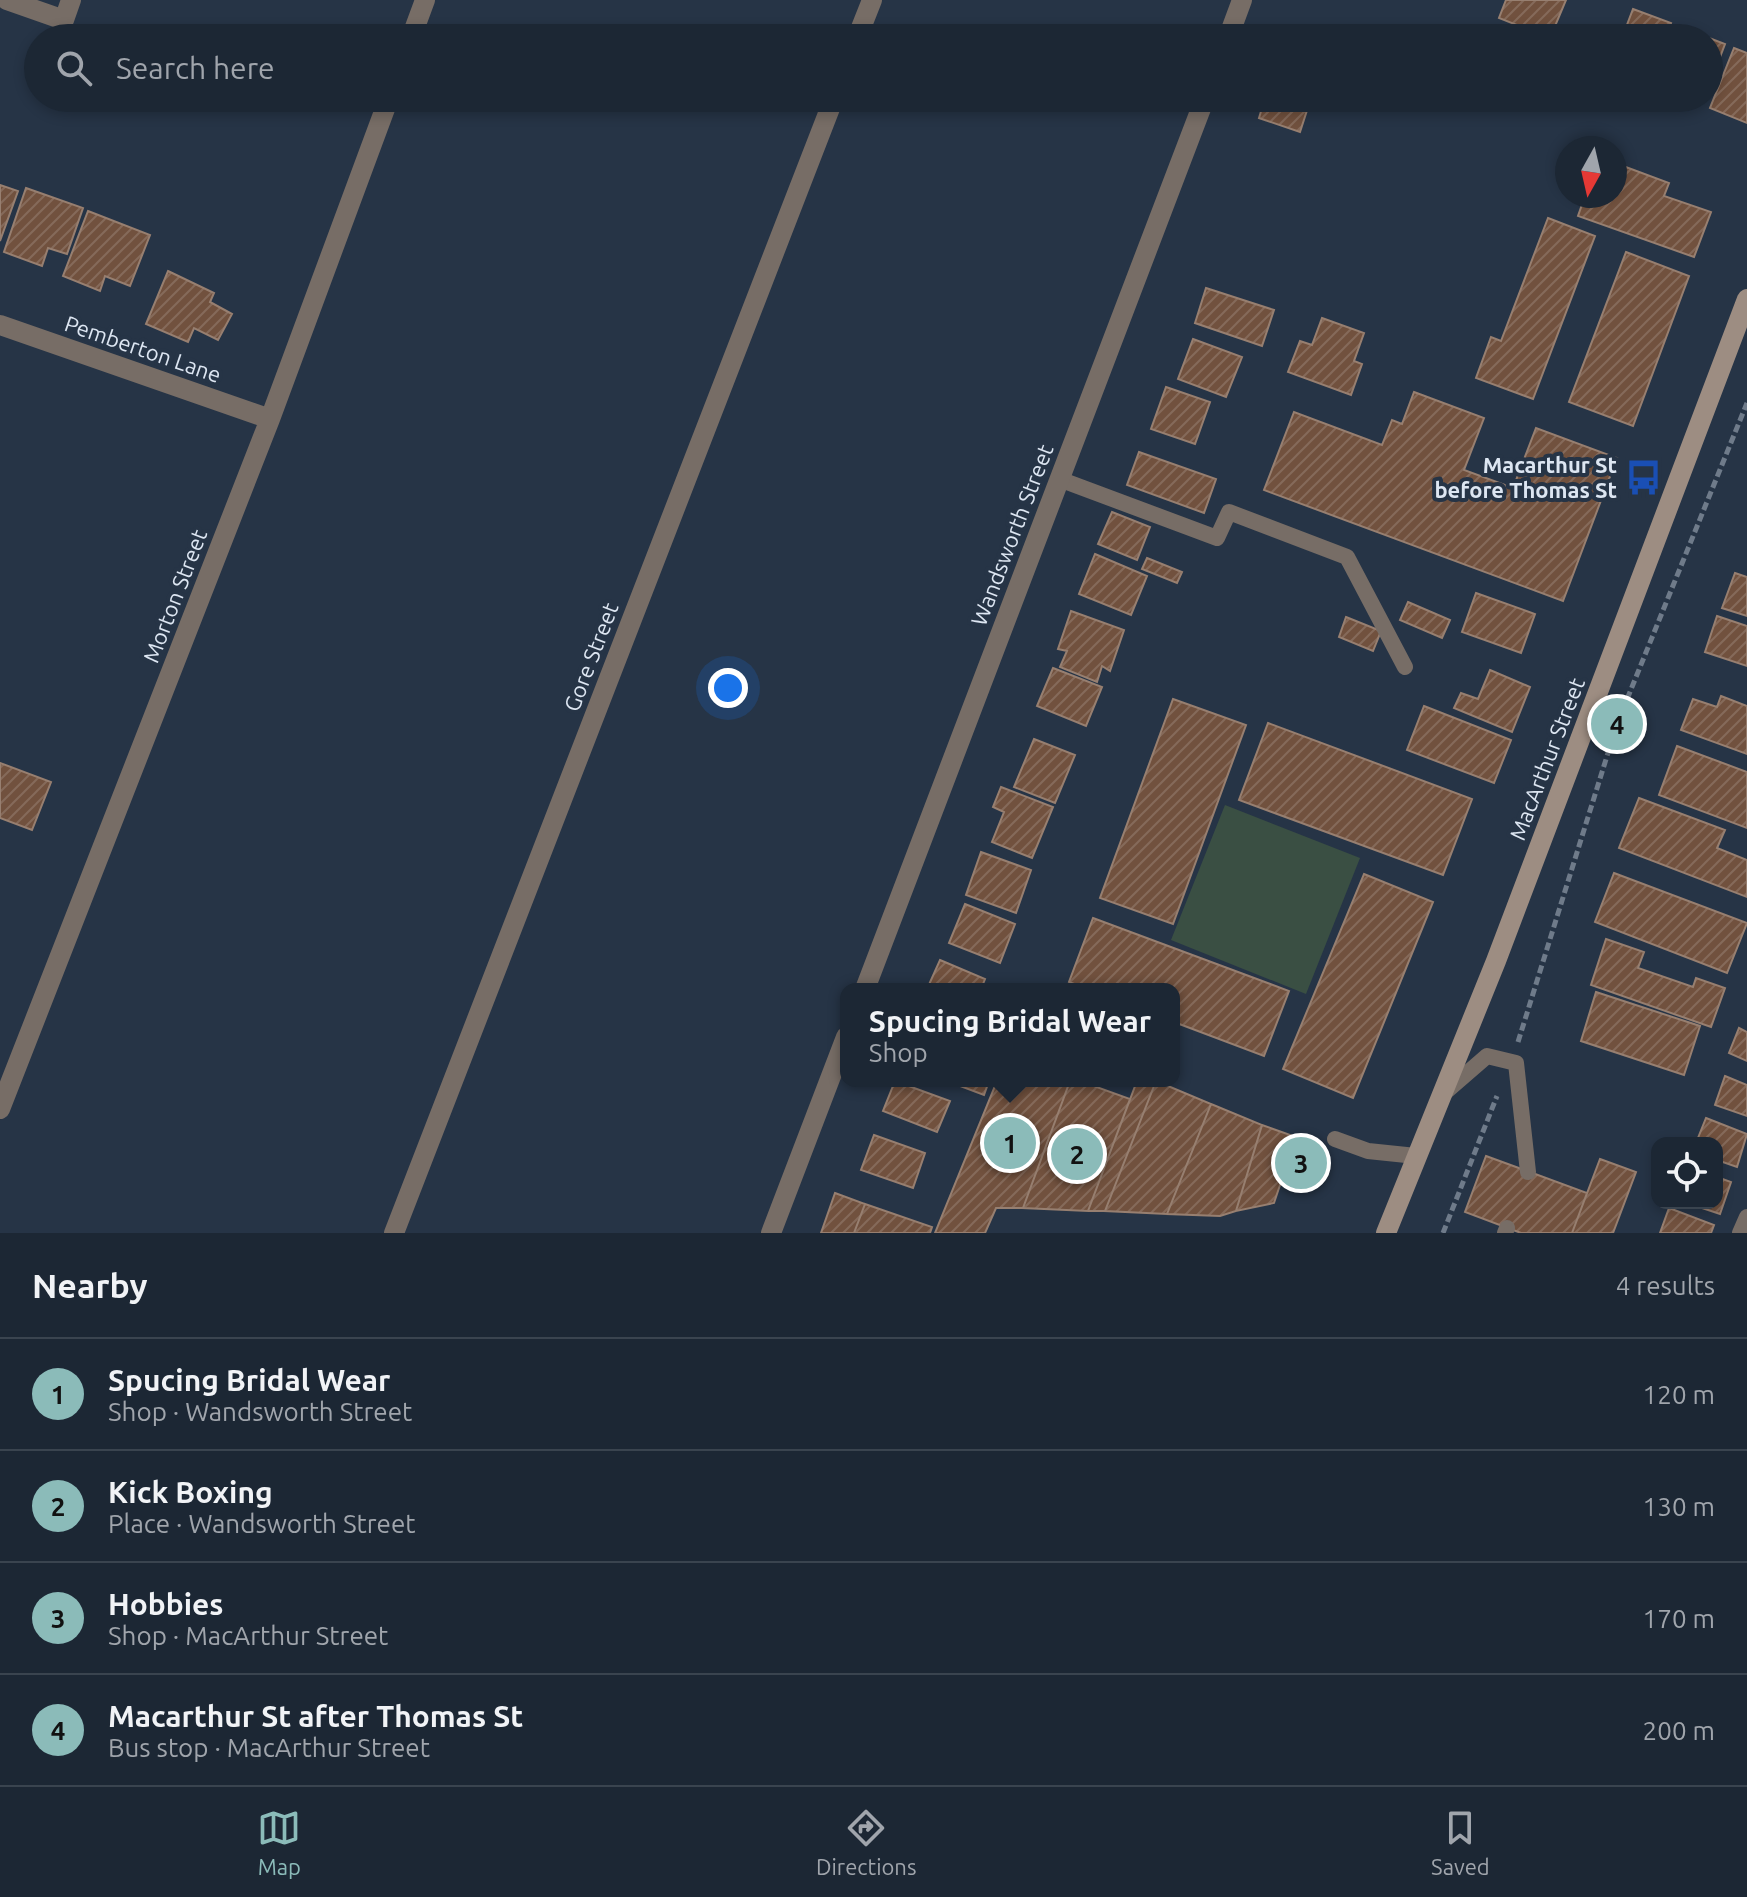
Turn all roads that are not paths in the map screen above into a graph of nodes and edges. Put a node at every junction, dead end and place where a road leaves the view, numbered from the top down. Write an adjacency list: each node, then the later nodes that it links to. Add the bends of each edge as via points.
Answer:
1 (7, 0): 2 (street, via 64,20)
2 (71, 0)
3 (425, 0): 6 (street)
4 (872, 0): 7 (street)
5 (1242, 0): 8 (street)
6 (416, 24)
7 (863, 24)
8 (1233, 24)
9 (384, 112): 14 (street, Morton Street)
10 (829, 112): 25 (street, Gore Street)
11 (1200, 112): 15 (street, Wandsworth Street)
12 (1747, 299): 19 (main road, MacArthur Street, via 1496,961)
13 (0, 325): 14 (street, Pemberton Lane)
14 (270, 419): 20 (street, Morton Street)
15 (1059, 479): 16 (lane, via 1217,538 1229,512 1347,557); 17 (street, Wandsworth Street)
16 (1405, 667)
17 (867, 983)
18 (840, 1053): 26 (street)
19 (1438, 1098): 22 (main road, MacArthur Street); 23 (lane, via 1487,1056 1516,1063)
20 (0, 1109)
21 (1335, 1139): 22 (lane, via 1368,1151)
22 (1416, 1156): 27 (main road, MacArthur Street)
23 (1528, 1172)
24 (1747, 1217): 28 (lane)
25 (394, 1233)
26 (771, 1233)
27 (1386, 1233)
28 (1740, 1233)

